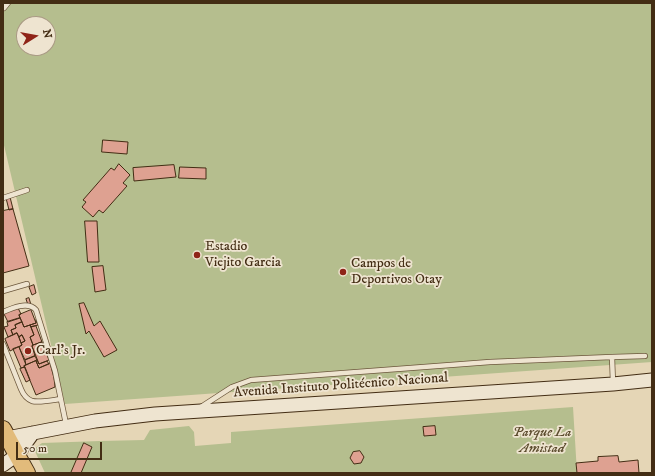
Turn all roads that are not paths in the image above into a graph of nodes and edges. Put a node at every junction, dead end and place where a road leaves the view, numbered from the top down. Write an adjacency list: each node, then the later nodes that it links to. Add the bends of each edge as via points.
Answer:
1 (8, 3): 2 (lane)
2 (4, 8)
3 (27, 190): 4 (lane)
4 (3, 198)
5 (27, 284): 6 (lane)
6 (3, 291)
7 (3, 312): 14 (lane, via 20,306 36,310)
8 (3, 344): 9 (lane)
9 (4, 350): 14 (lane, via 20,389 30,401)
10 (645, 356): 11 (lane)
11 (612, 357): 13 (lane); 15 (lane, via 490,362 251,380 232,387)
12 (652, 380): 13 (street, Avenida Instituto Politécnico Nacional)
13 (614, 384): 15 (street, Avenida Instituto Politécnico Nacional)
14 (61, 399): 16 (lane)
15 (193, 412): 16 (street, Avenida Instituto Politécnico Nacional, via 155,414)
16 (66, 426): 17 (street, Avenida Instituto Politécnico Nacional)
17 (33, 432): 18 (street, Avenida Instituto Politécnico Nacional); 19 (street)
18 (4, 436): 19 (highway)
19 (17, 456): 20 (street); 21 (highway)
20 (3, 465)
21 (27, 473)

